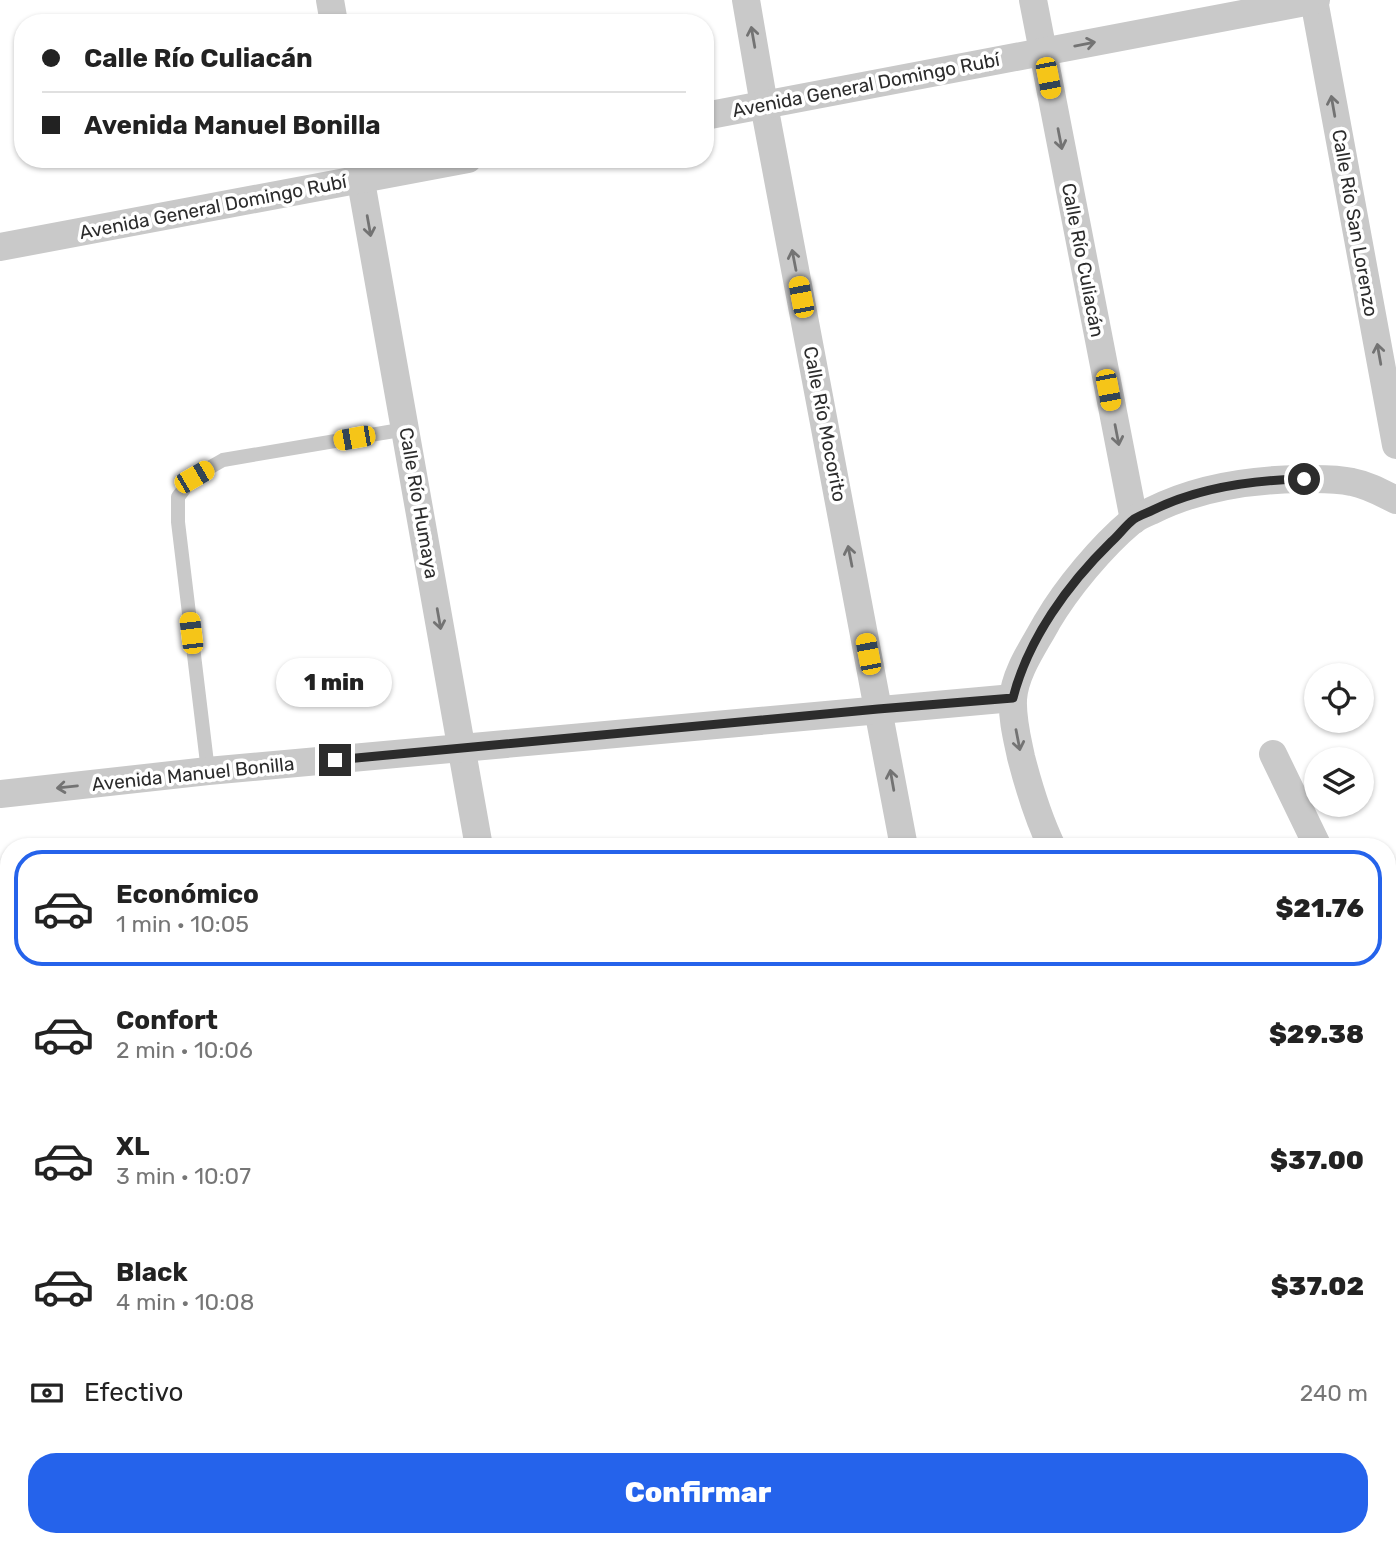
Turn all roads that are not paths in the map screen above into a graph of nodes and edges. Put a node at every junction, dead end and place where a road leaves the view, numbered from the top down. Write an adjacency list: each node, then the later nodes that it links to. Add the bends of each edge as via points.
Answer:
1 (746, 0): 5 (street, Calle Río Mocorito, one-way to 1)
2 (1033, 0): 4 (street, Calle Río Culiacán)
3 (1314, 0): 4 (street, Avenida General Domingo Rubí, one-way to 3); 10 (street, Calle Río San Lorenzo, one-way to 3)
4 (1043, 52): 5 (street, Avenida General Domingo Rubí); 12 (street, Calle Río Culiacán, one-way to 12)
5 (764, 105): 6 (street, Avenida General Domingo Rubí); 14 (street, Calle Río Mocorito, one-way to 5)
6 (714, 114)
7 (359, 169): 8 (street, Avenida General Domingo Rubí); 9 (street, Calle Río Humaya, one-way to 9)
8 (0, 247)
9 (406, 429): 15 (street, Calle Río Humaya, one-way to 15); 17 (lane, via 223,460 194,477 178,497)
10 (1396, 445)
11 (1396, 500): 12 (street, via 1353,482 1283,479 1223,486 1167,503)
12 (1133, 520): 13 (street, via 1076,580 1053,612 1028,654)
13 (1013, 698): 14 (street, Avenida Manuel Bonilla); 21 (street, one-way to 21, via 1016,737 1028,787)
14 (878, 709): 15 (street, Avenida Manuel Bonilla); 20 (street, Calle Río Mocorito, one-way to 14)
15 (462, 749): 17 (street, Avenida Manuel Bonilla); 19 (street, Calle Río Humaya)
16 (1273, 754): 22 (street)
17 (208, 771): 18 (street, Avenida Manuel Bonilla, one-way to 18)
18 (0, 794)
19 (477, 838)
20 (902, 838)
21 (1048, 838)
22 (1314, 838)

